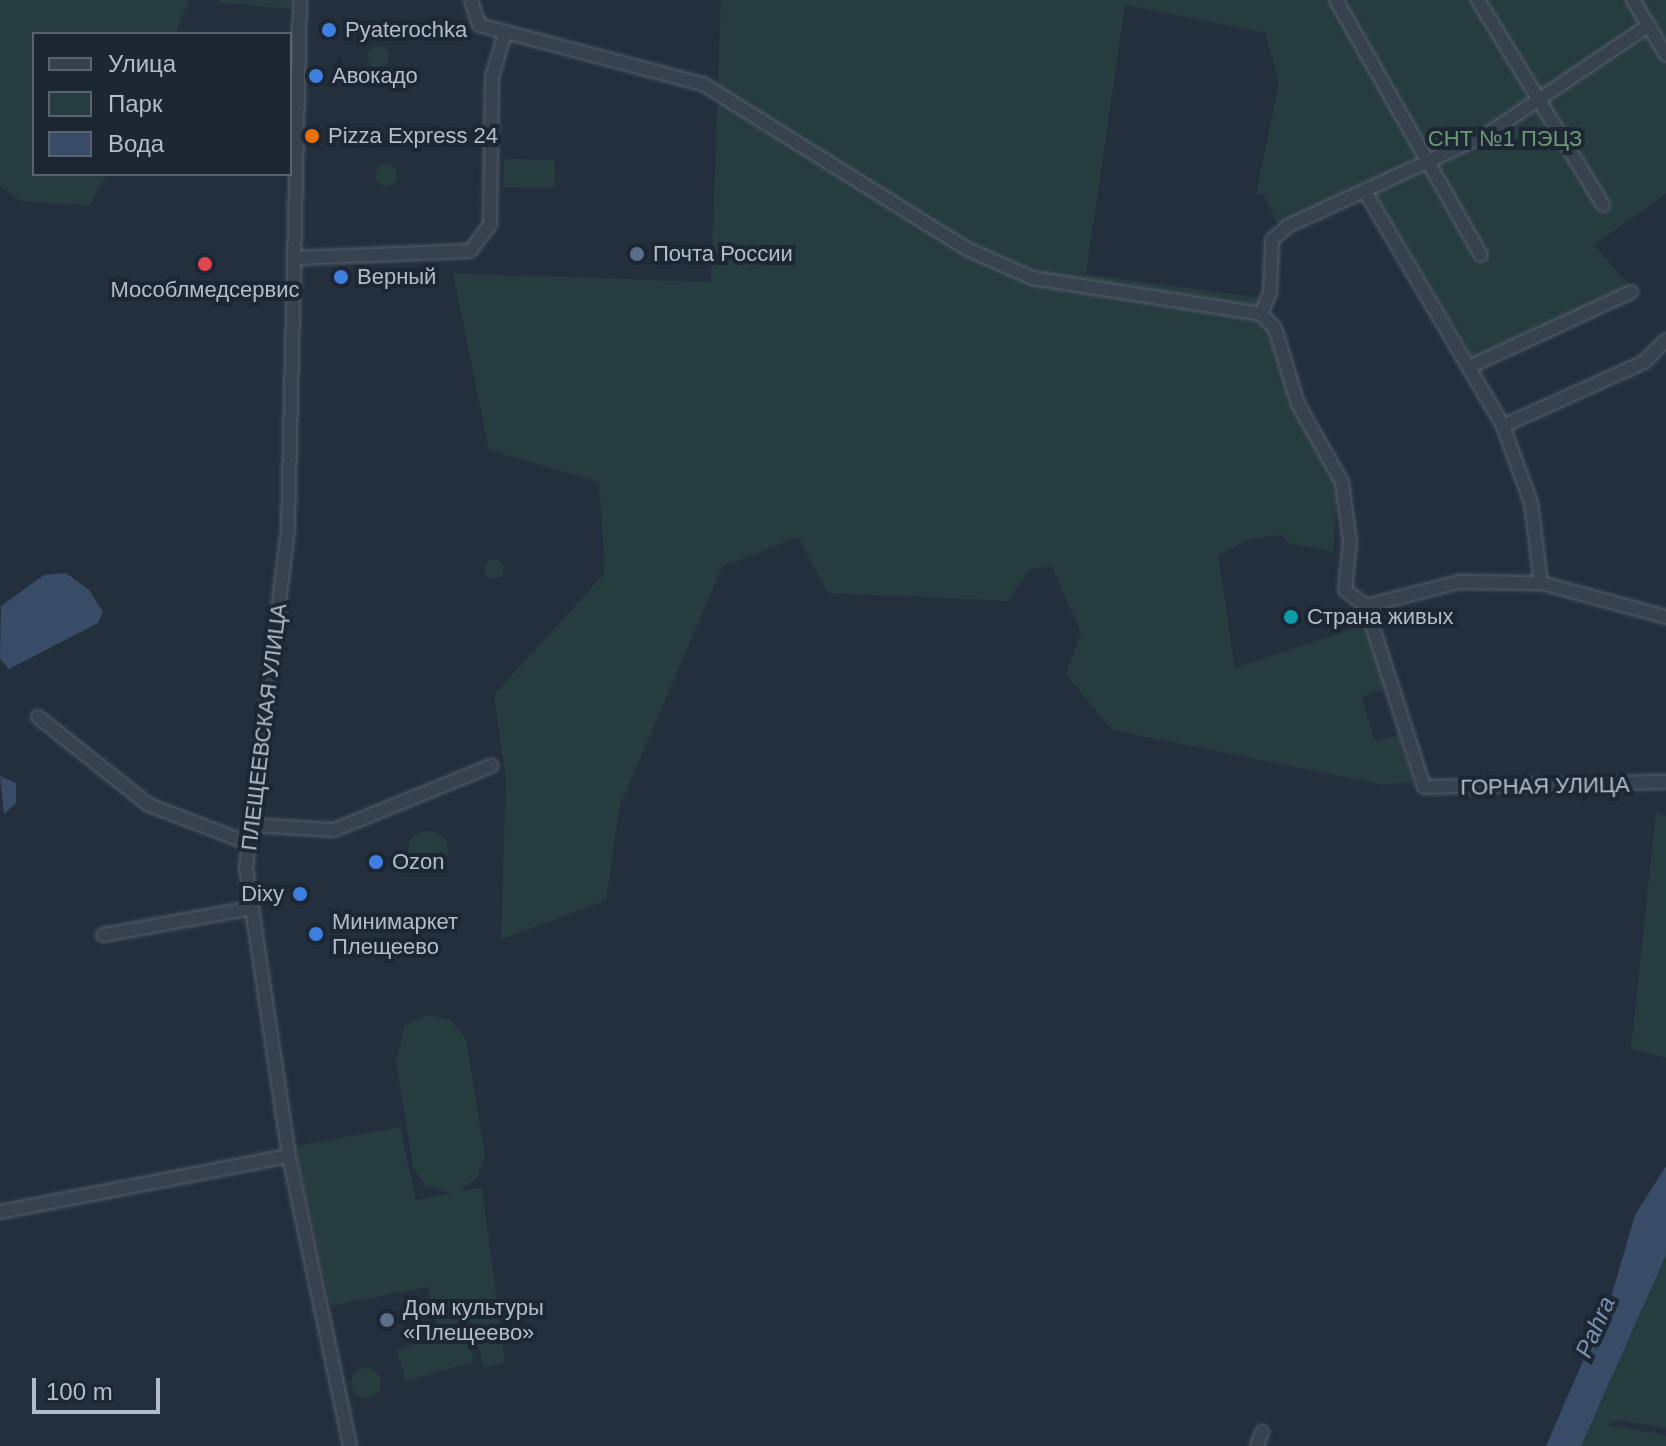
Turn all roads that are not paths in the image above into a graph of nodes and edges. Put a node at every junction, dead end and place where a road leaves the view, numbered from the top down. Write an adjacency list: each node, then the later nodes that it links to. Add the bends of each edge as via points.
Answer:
1 (300, 0): 14 (street, ПЛЕЩЕЕВСКАЯ УЛИЦА)
2 (471, 0): 7 (street, via 479,25)
3 (1336, 0): 10 (street)
4 (1478, 0): 9 (street)
5 (1633, 0): 6 (street)
6 (1649, 25): 8 (street); 9 (street)
7 (505, 33): 14 (street, via 492,77 490,224 470,251); 16 (street, via 703,84 967,249 1032,278)
8 (1666, 55)
9 (1535, 99): 10 (street, via 1489,133); 12 (street)
10 (1427, 162): 11 (street); 13 (street)
11 (1366, 193): 16 (street, via 1272,240 1270,293); 18 (street)
12 (1603, 205)
13 (1481, 255)
14 (297, 258): 26 (street, ПЛЕЩЕЕВСКАЯ УЛИЦА, via 288,530)
15 (1631, 292): 18 (street)
16 (1261, 314): 21 (street, via 1275,328 1298,404 1342,482 1350,542 1345,590)
17 (1666, 340): 19 (street, via 1644,362)
18 (1469, 367): 19 (street)
19 (1503, 426): 20 (street, via 1531,503)
20 (1541, 583): 21 (street, via 1459,582); 22 (street)
21 (1366, 606): 25 (street, ГОРНАЯ УЛИЦА, via 1424,787)
22 (1666, 617)
23 (38, 717): 27 (street, via 149,805)
24 (491, 766): 26 (street, via 334,830)
25 (1666, 782)
26 (250, 825): 27 (street, ПЛЕЩЕЕВСКАЯ УЛИЦА)
27 (248, 843): 28 (street, ПЛЕЩЕЕВСКАЯ УЛИЦА)
28 (251, 908): 29 (street); 30 (street, ПЛЕЩЕЕВСКАЯ УЛИЦА)
29 (103, 935)
30 (289, 1156): 31 (street); 33 (street, ПЛЕЩЕЕВСКАЯ УЛИЦА)
31 (0, 1212)
32 (1262, 1432): 34 (street)
33 (350, 1446)
34 (1257, 1446)

